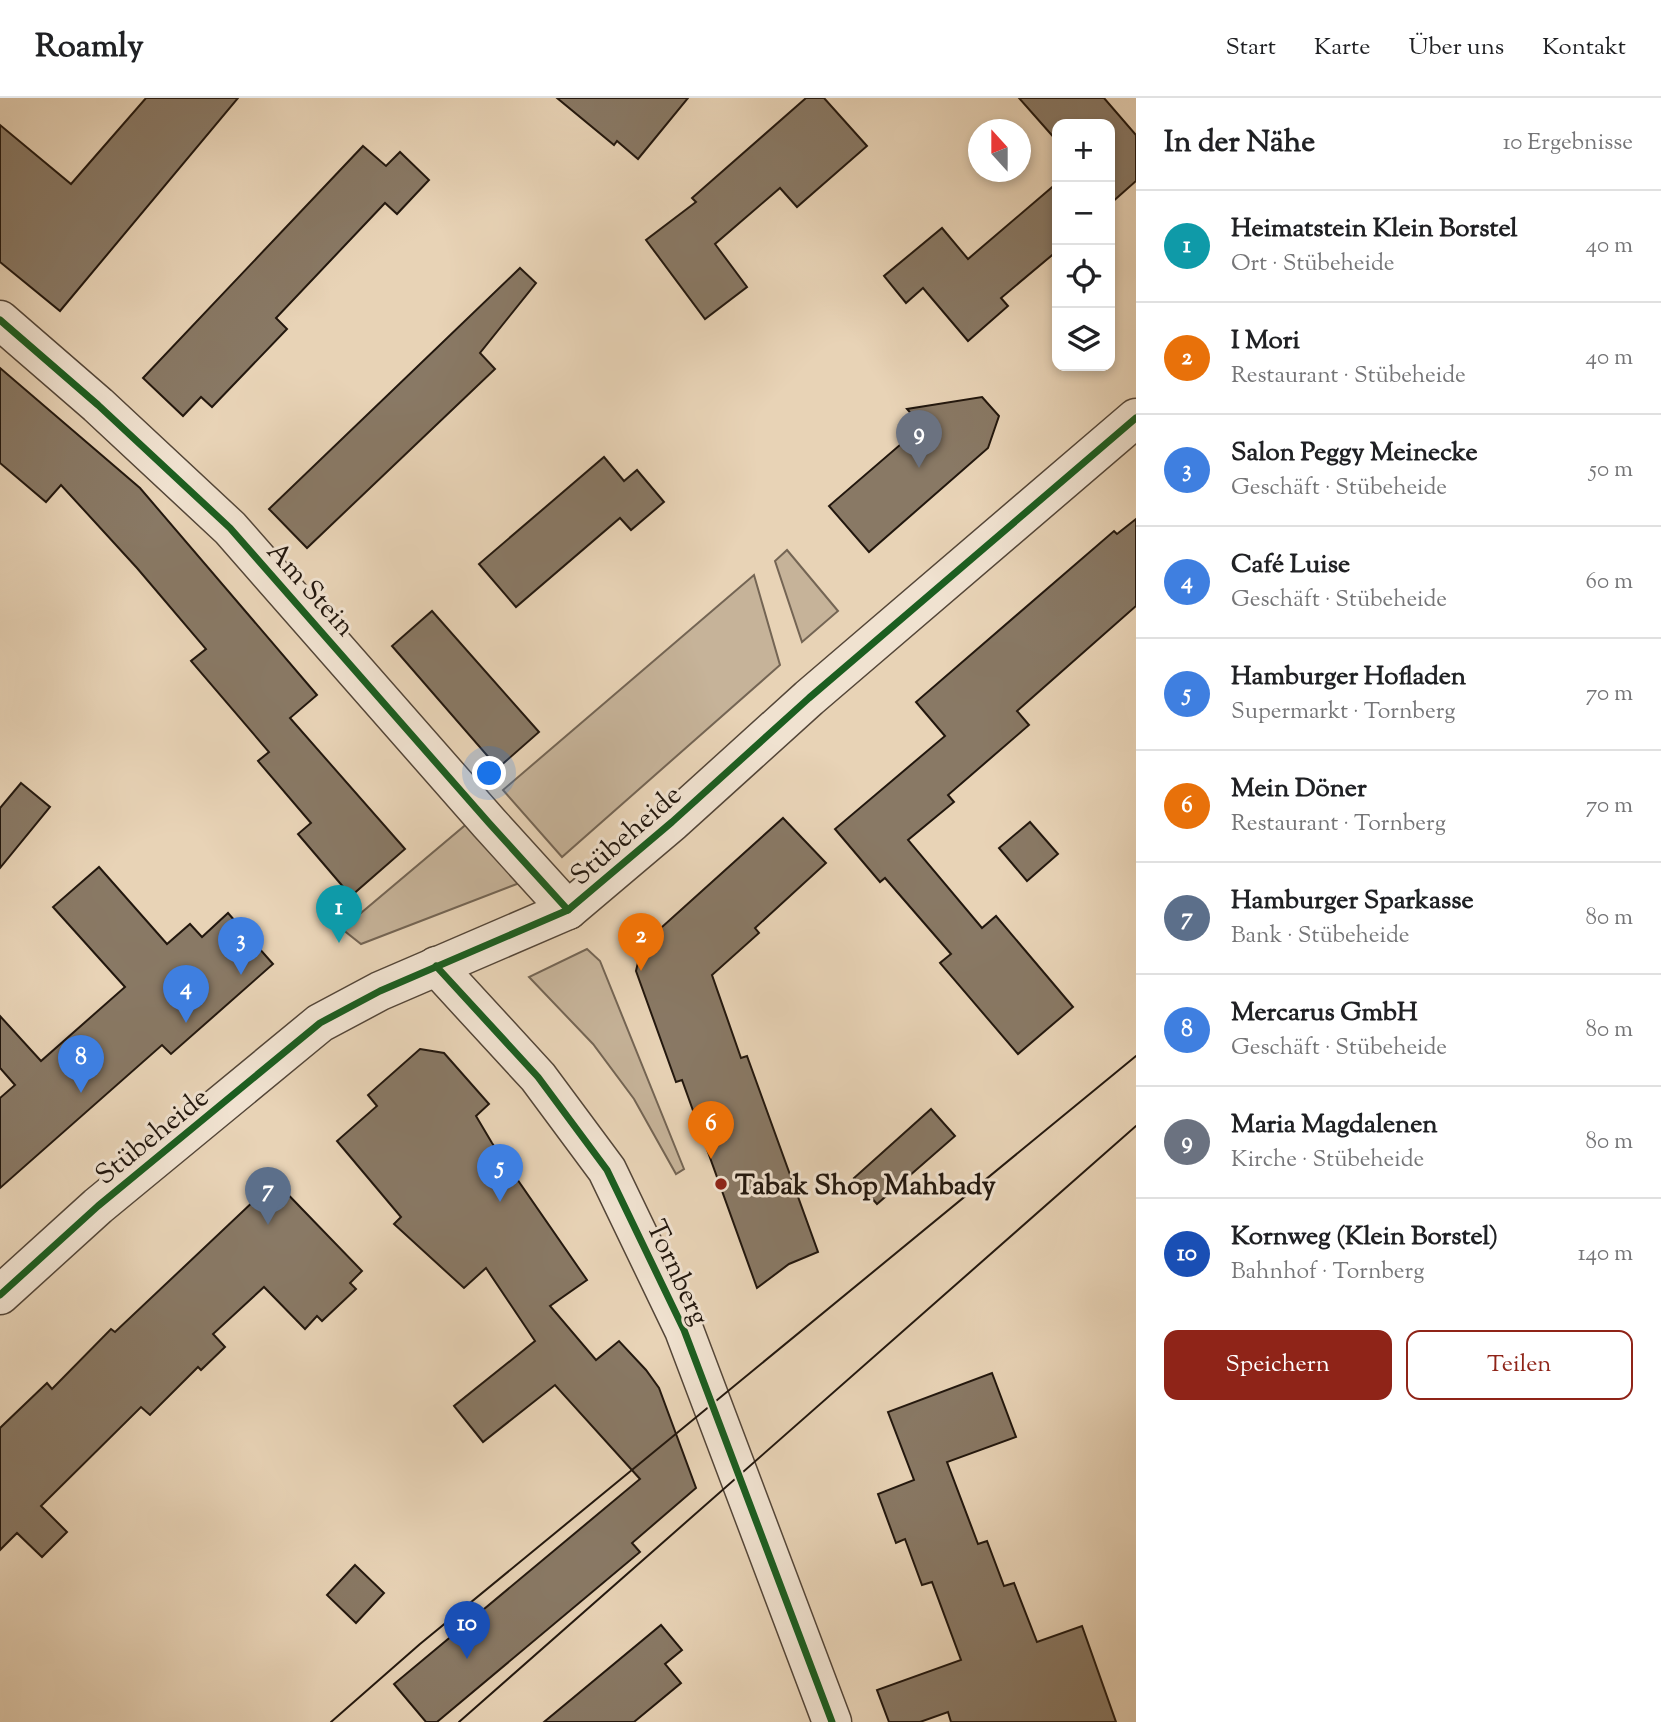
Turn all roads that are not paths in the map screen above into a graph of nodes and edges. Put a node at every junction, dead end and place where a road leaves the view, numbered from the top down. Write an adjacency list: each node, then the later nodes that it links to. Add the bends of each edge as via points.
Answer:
1 (0, 320): 3 (street, Am Stein, via 230,528)
2 (1136, 418): 3 (street, Stübeheide)
3 (568, 910): 4 (street, Stübeheide)
4 (436, 966): 5 (street, Stübeheide, via 320,1023 98,1206); 6 (street, Tornberg, via 538,1077 607,1170 684,1330)
5 (0, 1294)
6 (832, 1722)

